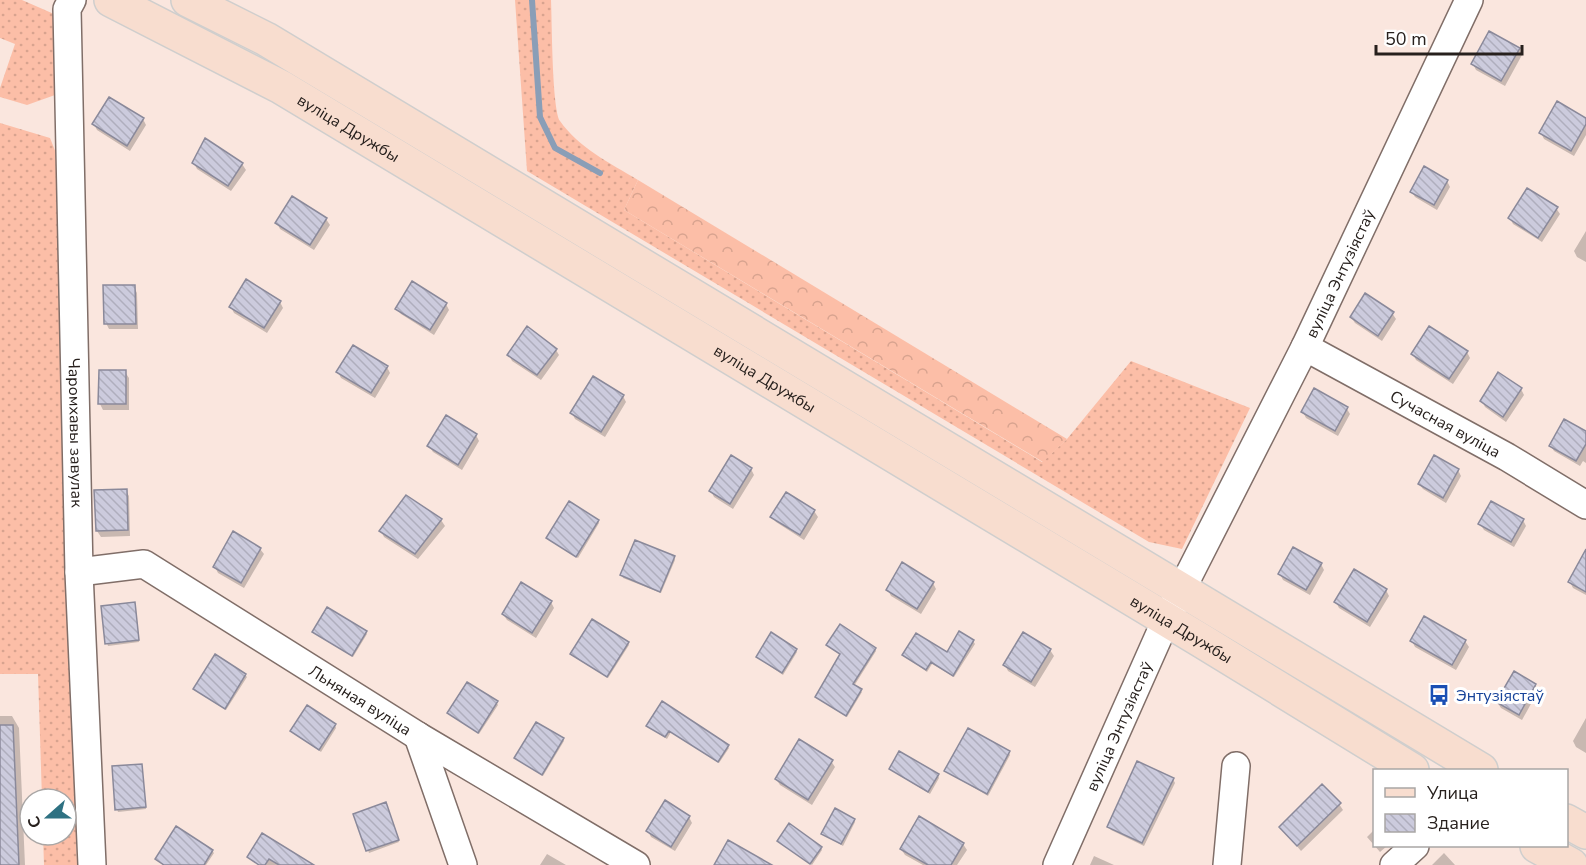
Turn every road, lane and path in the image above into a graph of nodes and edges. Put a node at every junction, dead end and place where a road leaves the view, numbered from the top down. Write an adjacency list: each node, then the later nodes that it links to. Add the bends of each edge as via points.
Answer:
1 (72, 0): 7 (street, Чаромхавы завулак, via 67,9)
2 (111, 0): 9 (main road, вуліца Дружбы, via 281,87)
3 (188, 0): 8 (main road, вуліца Дружбы, via 266,39)
4 (1469, 0): 5 (street, вуліца Энтузіястаў)
5 (1305, 347): 6 (street, Сучасная вуліца); 8 (street, вуліца Энтузіястаў)
6 (1586, 504)
7 (79, 572): 10 (street, Льняная вуліца, via 144,564); 18 (street, Чаромхавы завулак)
8 (1183, 589): 9 (street, вуліца Энтузіястаў); 13 (main road, вуліца Дружбы)
9 (1166, 620): 12 (main road, вуліца Дружбы); 21 (street, вуліца Энтузіястаў)
10 (417, 736): 19 (street); 20 (street, Льняная вуліца)
11 (1236, 766): 22 (street)
12 (1409, 769)
13 (1478, 769)
14 (1568, 822): 15 (main road)
15 (1586, 832)
16 (1414, 847): 23 (street)
17 (1539, 847): 24 (main road)
18 (92, 865)
19 (463, 865)
20 (636, 865)
21 (1057, 865)
22 (1227, 865)
23 (1394, 865)
24 (1571, 865)

